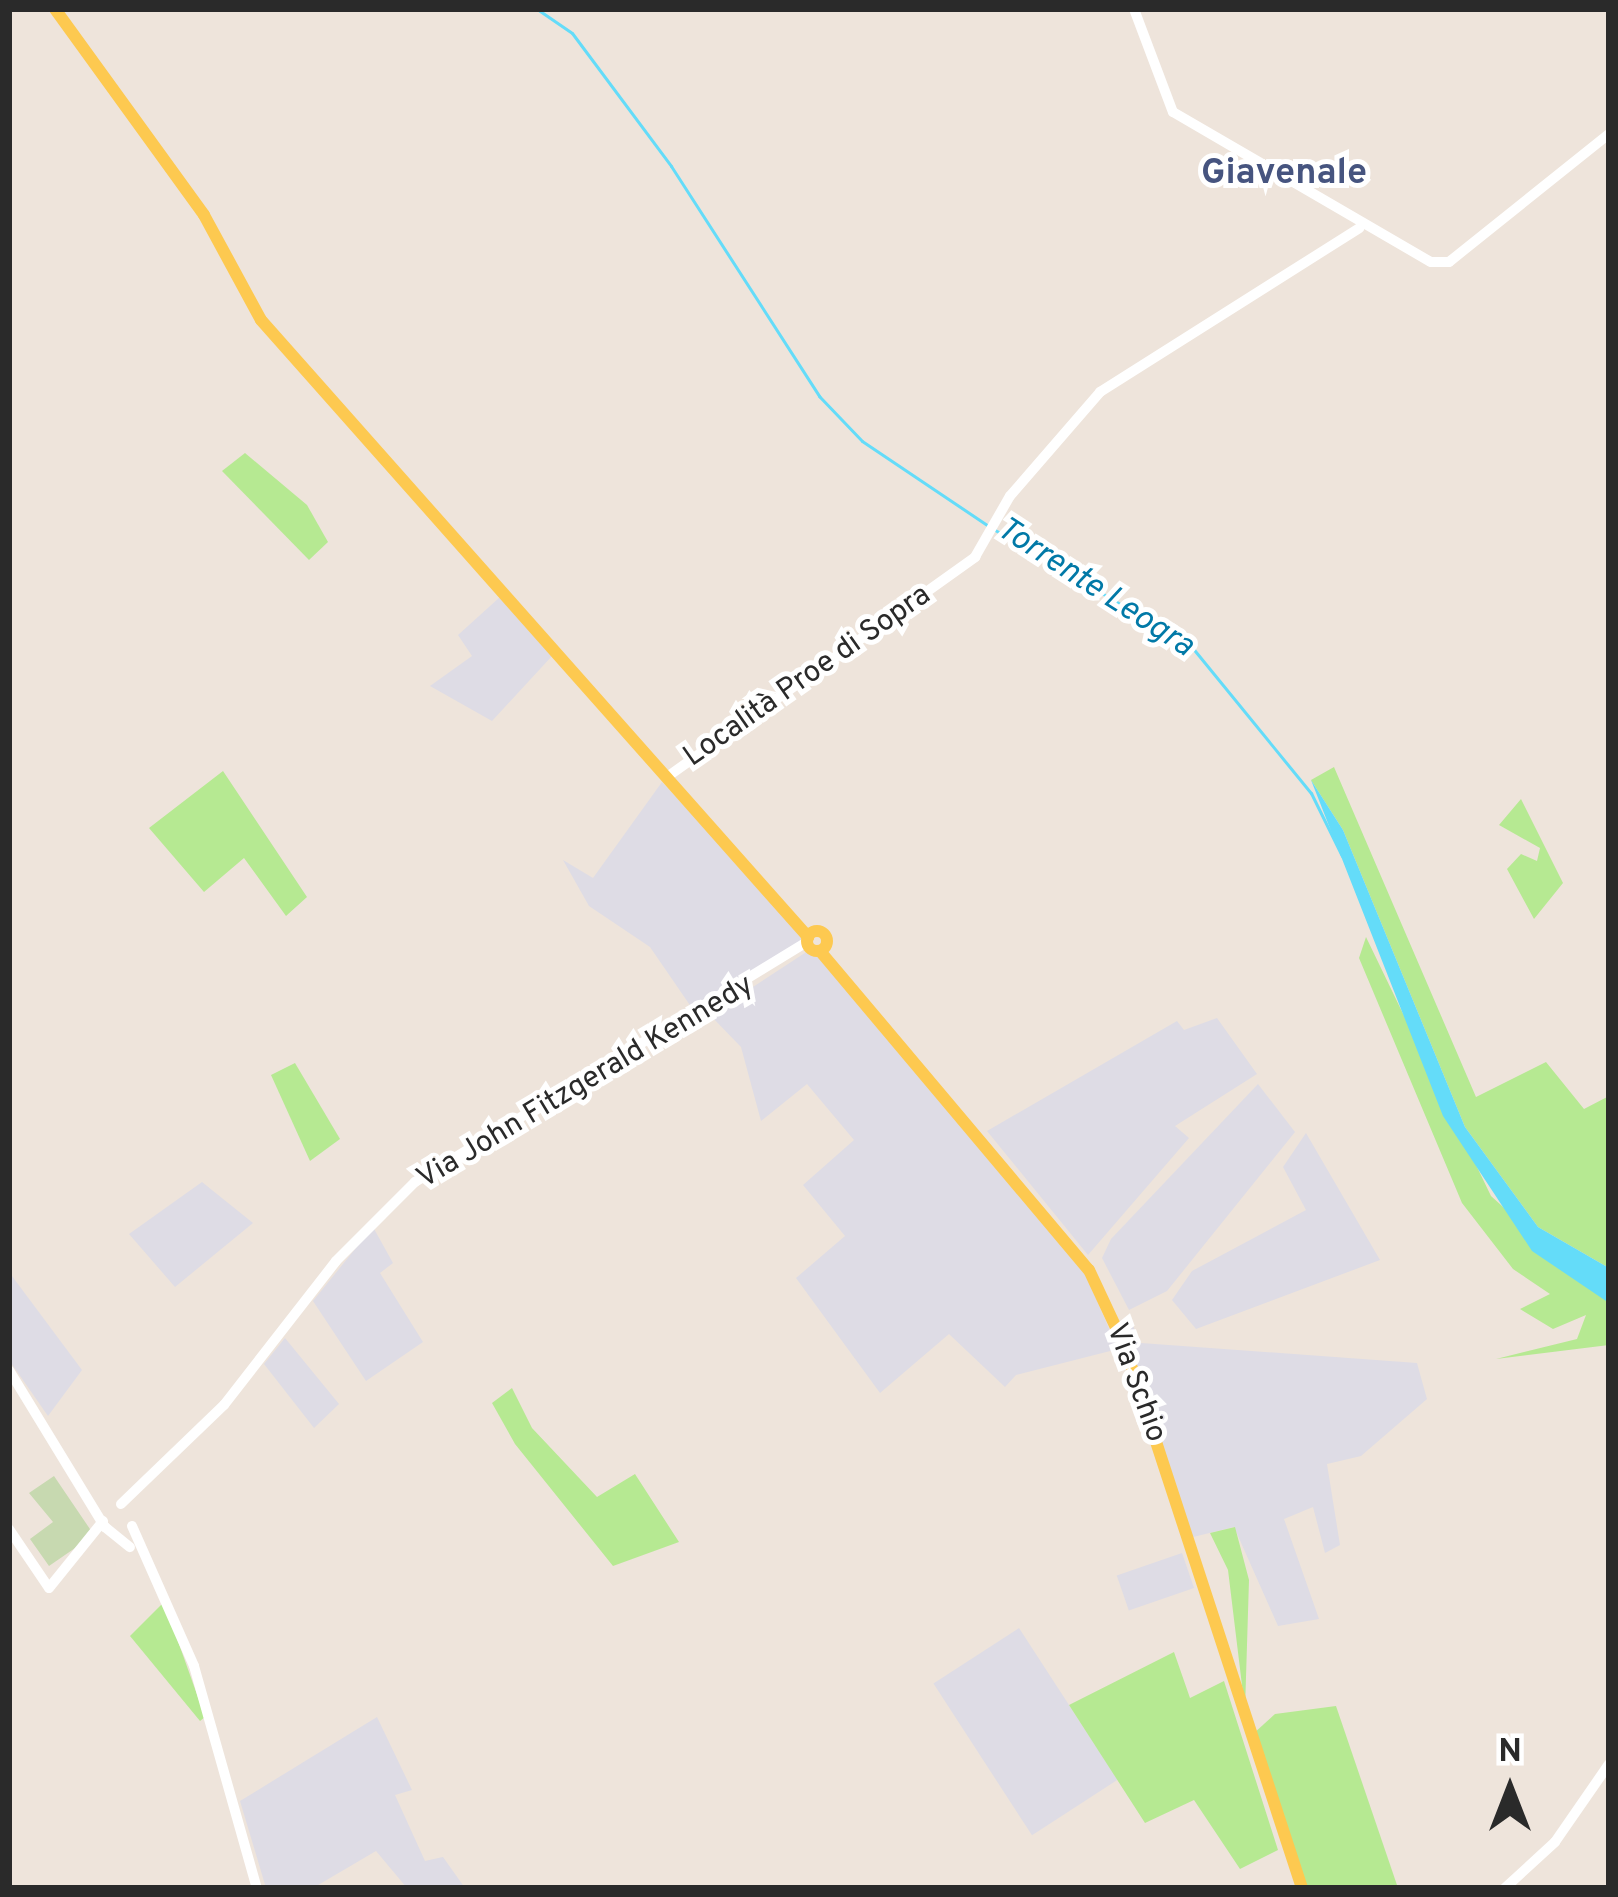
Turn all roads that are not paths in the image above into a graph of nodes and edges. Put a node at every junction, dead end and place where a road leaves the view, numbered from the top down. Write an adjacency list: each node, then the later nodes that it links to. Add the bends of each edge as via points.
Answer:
1 (55, 9): 5 (main road, Via Schio, via 289,351)
2 (1133, 9): 4 (main road, via 1173,112)
3 (1609, 134): 4 (main road, via 1449,262)
4 (1359, 228): 5 (main road, Località Proe di Sopra, via 1100,392 950,577)
5 (667, 777): 6 (main road, Via Schio)
6 (814, 943): 9 (main road, Via John Fitzgerald Kennedy, via 415,1182); 20 (main road, Via Schio, via 1089,1270 1125,1347)
7 (9, 1370): 8 (main road)
8 (88, 1483): 10 (main road); 12 (main road)
9 (140, 1493): 10 (main road, Via John Fitzgerald Kennedy); 11 (main road, Via John Fitzgerald Kennedy)
10 (119, 1504): 11 (main road); 12 (main road, Via John Fitzgerald Kennedy)
11 (133, 1512): 13 (main road, Via John Fitzgerald Kennedy)
12 (104, 1518): 15 (main road); 16 (main road)
13 (132, 1526): 15 (main road); 17 (main road, Via John Fitzgerald Kennedy)
14 (9, 1529): 16 (main road, via 49,1588)
15 (115, 1534): 16 (main road); 17 (main road)
16 (91, 1544)
17 (136, 1554): 19 (main road, via 183,1637)
18 (1609, 1765): 21 (main road, via 1555,1842)
19 (257, 1888)
20 (1302, 1888)
21 (1505, 1888)

